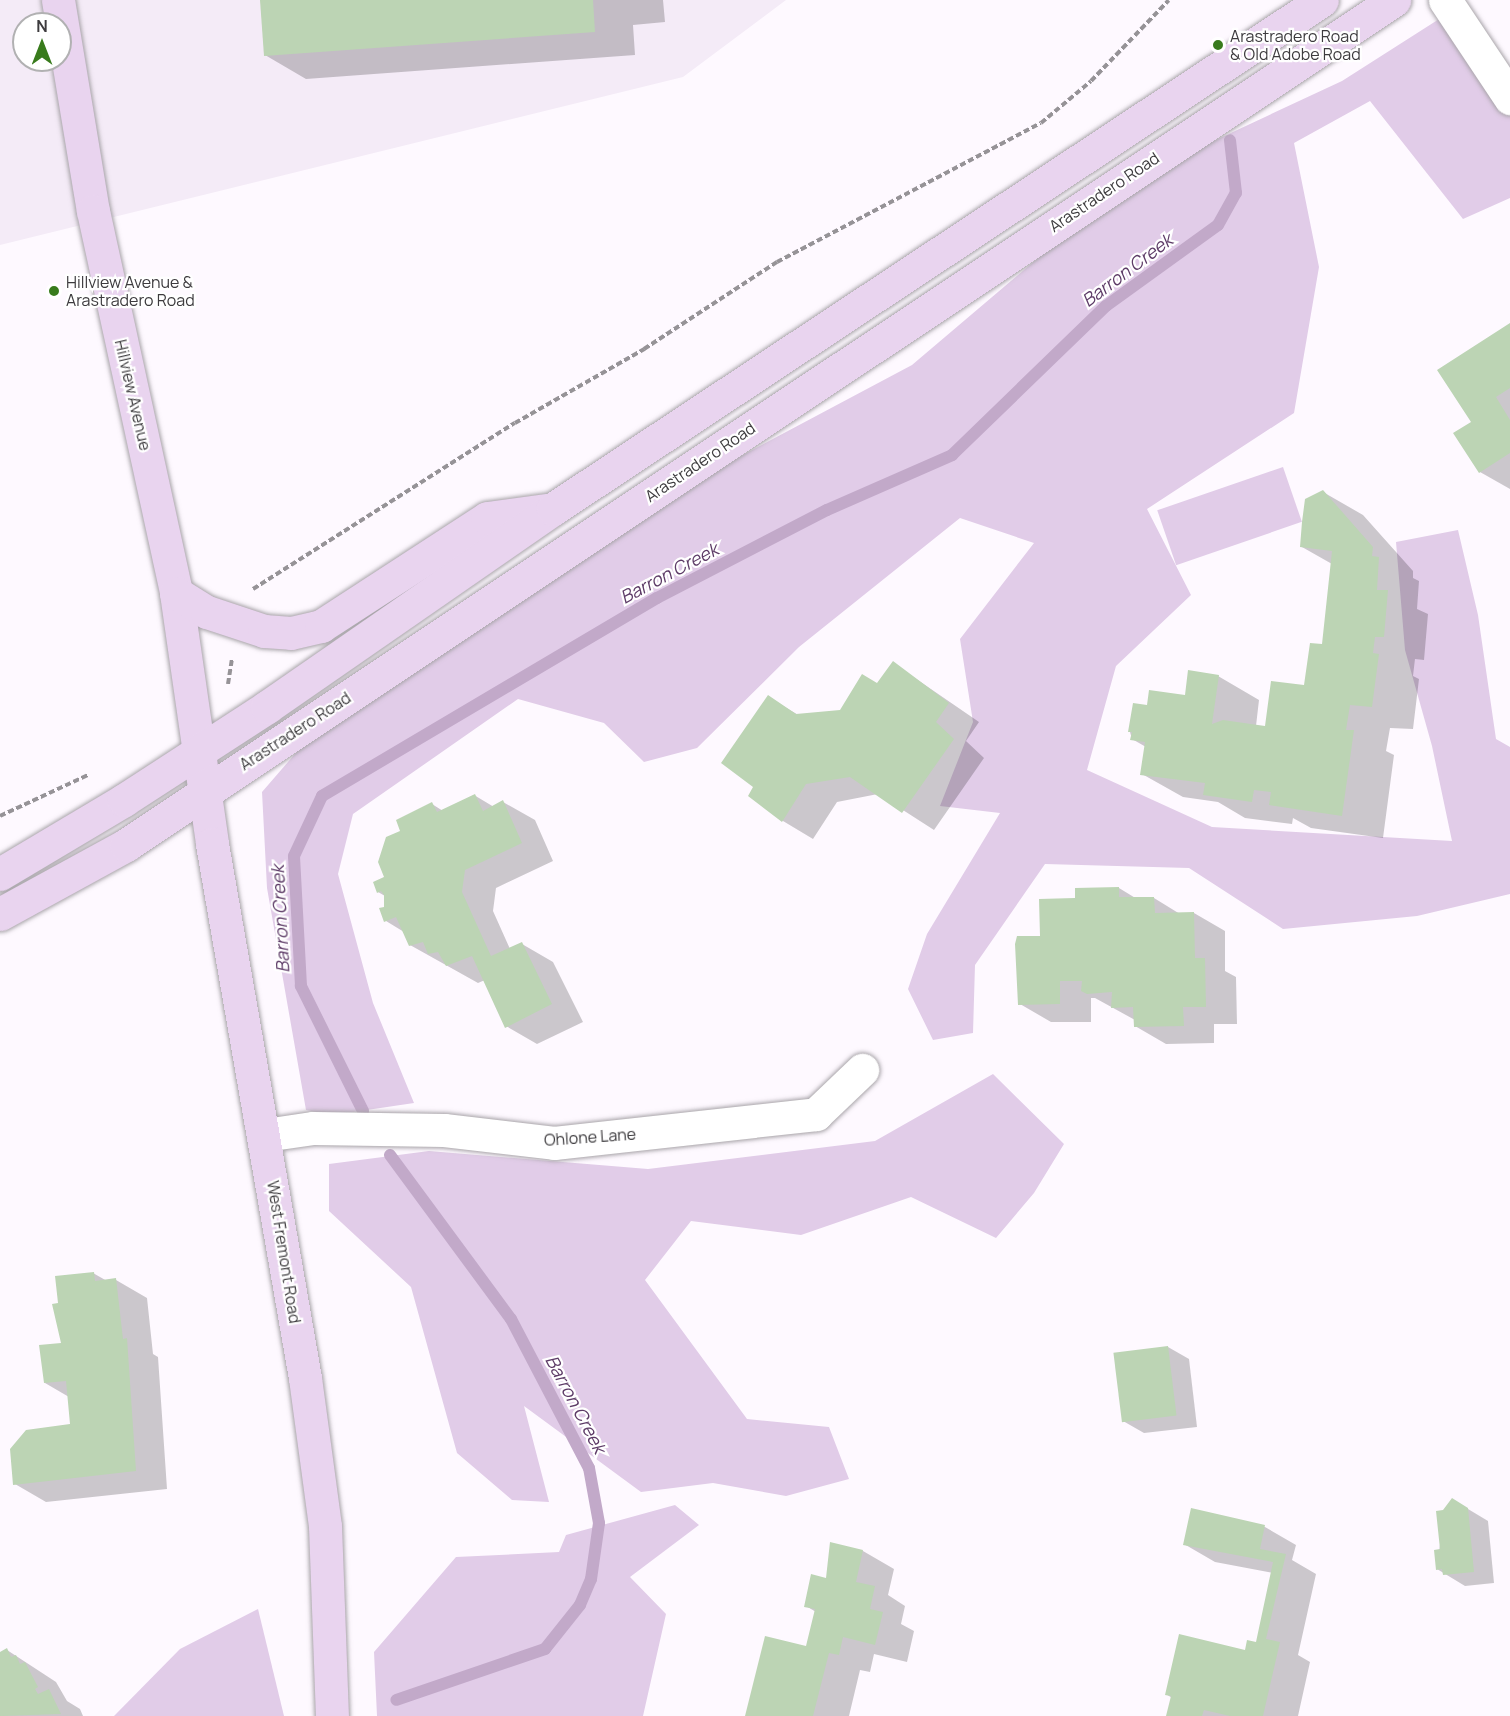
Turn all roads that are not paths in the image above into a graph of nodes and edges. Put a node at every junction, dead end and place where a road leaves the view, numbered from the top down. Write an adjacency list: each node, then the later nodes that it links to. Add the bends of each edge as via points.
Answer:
1 (58, 0): 7 (main road, Hillview Avenue, via 93,211)
2 (1322, 0): 6 (main road)
3 (1394, 0): 9 (main road, Arastradero Road)
4 (1445, 0): 5 (street)
5 (1510, 98)
6 (553, 509): 7 (main road, via 487,518 321,626 264,631 207,612); 8 (main road)
7 (176, 593): 8 (main road, Hillview Avenue)
8 (198, 752): 9 (main road, Hillview Avenue); 10 (main road)
9 (204, 791): 11 (main road, Arastradero Road, via 126,845); 13 (main road, West Fremont Road)
10 (0, 874)
11 (0, 914)
12 (862, 1070): 13 (street, Ohlone Lane, via 816,1114 566,1142 444,1130 313,1128)
13 (265, 1135): 14 (main road, West Fremont Road, via 325,1526)
14 (332, 1716)

